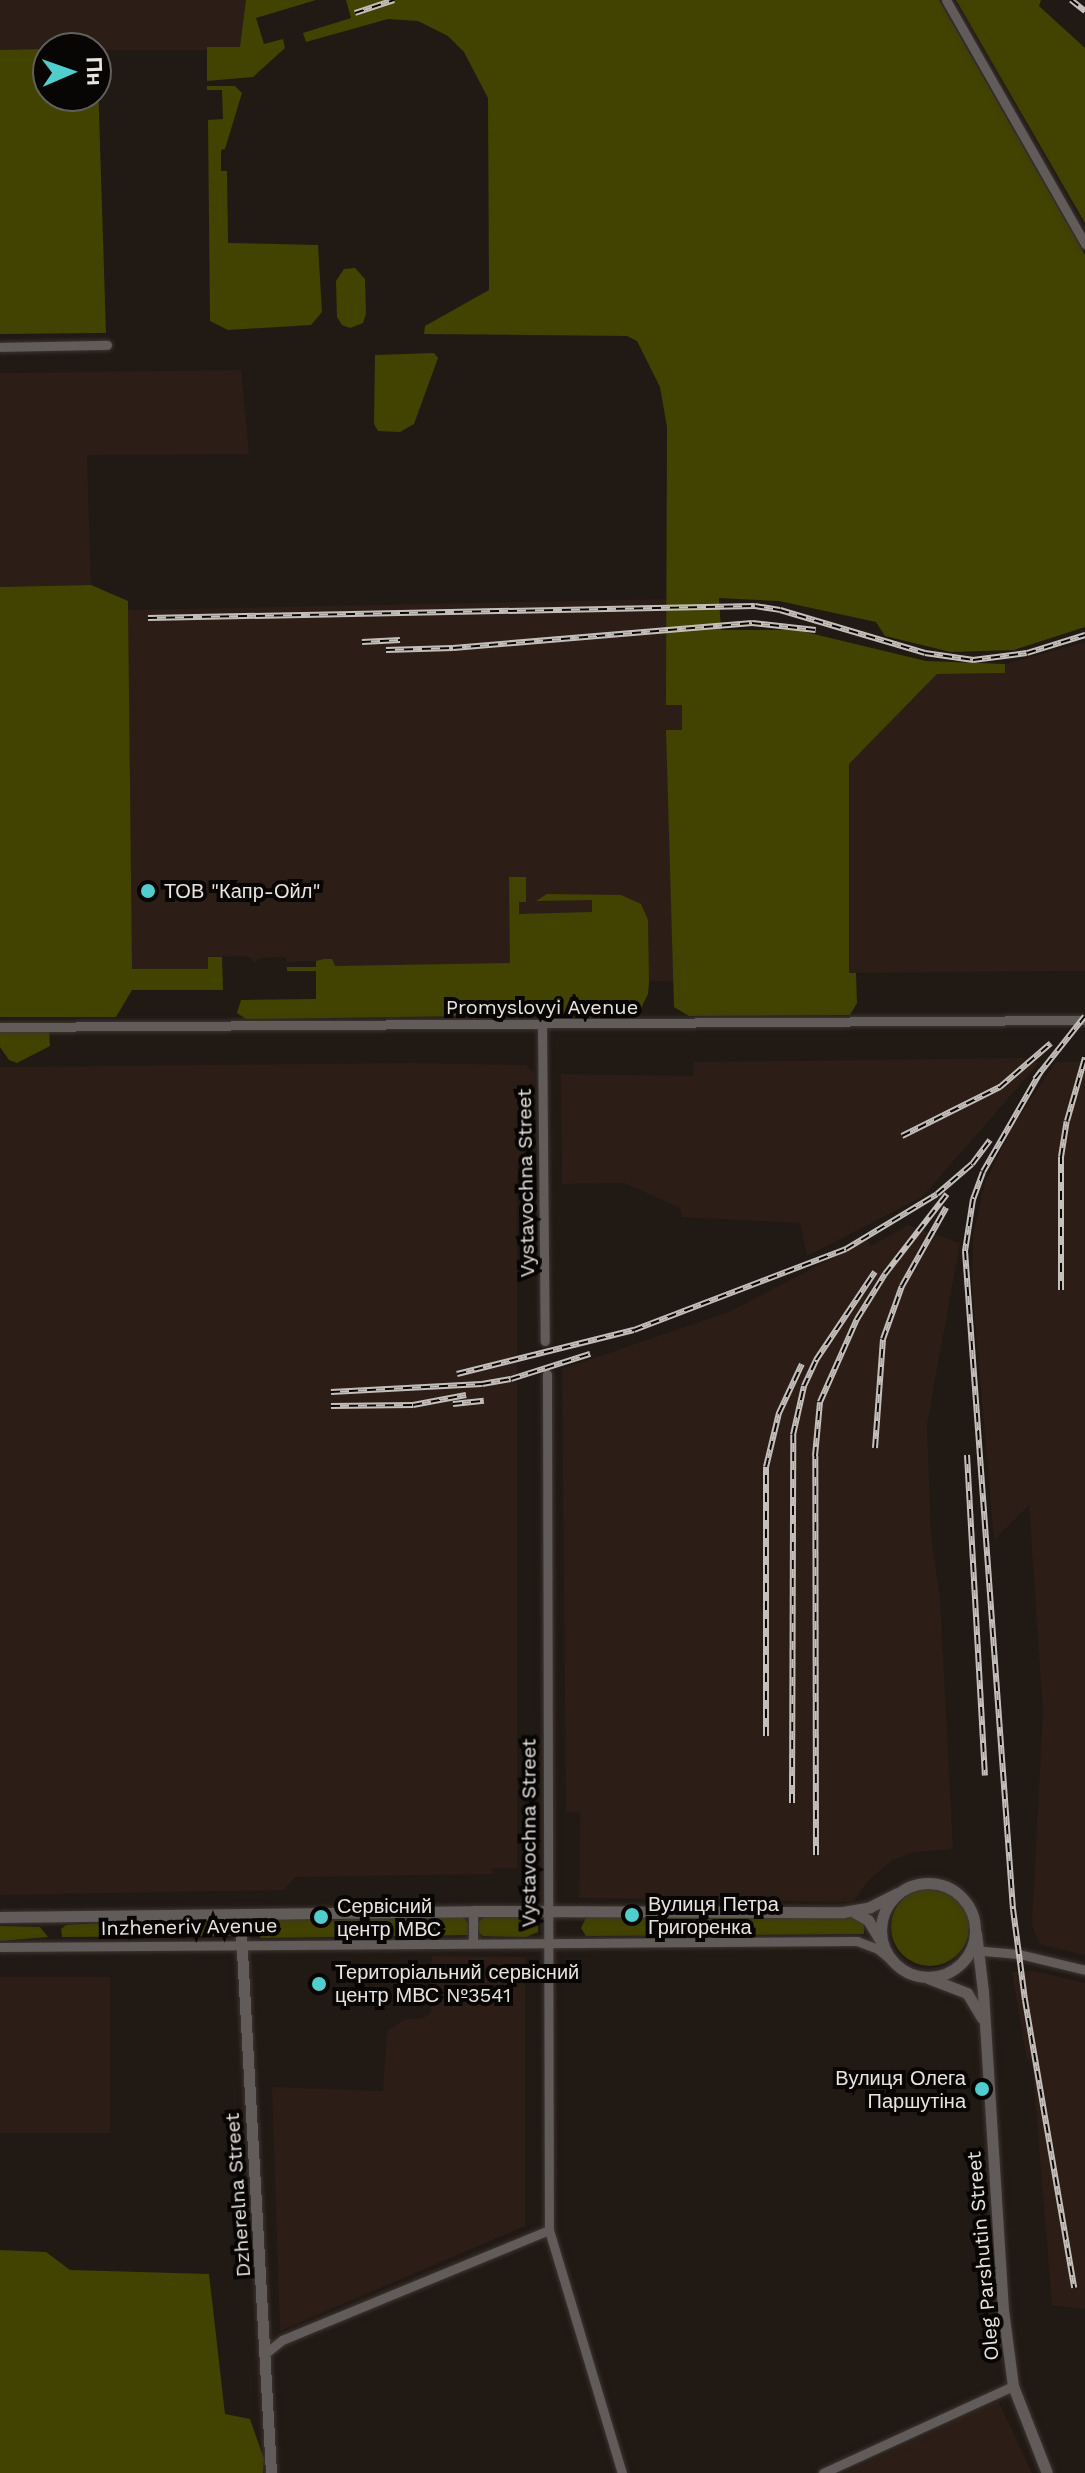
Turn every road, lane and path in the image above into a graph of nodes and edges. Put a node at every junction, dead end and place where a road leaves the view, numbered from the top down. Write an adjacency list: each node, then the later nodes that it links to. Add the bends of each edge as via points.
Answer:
1 (946, 0): 2 (street)
2 (1085, 244)
3 (107, 345): 4 (street)
4 (0, 347)
5 (1085, 1020): 6 (street, Promyslovyi Avenue)
6 (542, 1025): 7 (street, Promyslovyi Avenue); 8 (street, Vystavochna Street)
7 (0, 1027)
8 (545, 1341)
9 (547, 1374): 12 (street, Vystavochna Street)
10 (897, 1893): 14 (street, Inzheneriv Avenue); 21 (street, via 882,1917); 23 (street, via 923,1882 956,1891 968,1904)
11 (473, 1911): 12 (street, Inzheneriv Avenue); 13 (street, Inzheneriv Avenue); 19 (street)
12 (546, 1911): 14 (street, Inzheneriv Avenue); 17 (street, Vystavochna Street)
13 (414, 1912): 15 (street, Inzheneriv Avenue); 18 (street)
14 (854, 1912): 21 (street, via 868,1920)
15 (240, 1915): 16 (street, Inzheneriv Avenue); 20 (street, Dzherelna Street)
16 (0, 1917)
17 (547, 1942): 19 (street, Inzheneriv Avenue); 24 (street, Inzheneriv Avenue, via 857,1941 878,1949); 28 (street, Vystavochna Street)
18 (414, 1943): 19 (street, Inzheneriv Avenue); 20 (street, Inzheneriv Avenue)
19 (473, 1943)
20 (241, 1944): 22 (street, Inzheneriv Avenue); 29 (street, Dzherelna Street)
21 (883, 1945): 24 (street)
22 (0, 1947)
23 (975, 1949): 25 (street); 26 (street, via 951,1971); 27 (street, Oleg Parshutin Street)
24 (898, 1966): 26 (street)
25 (1085, 1970)
26 (921, 1977): 27 (street, Oleg Parshutin Street, via 967,1993)
27 (986, 2030): 30 (street, Oleg Parshutin Street, via 1003,2310)
28 (549, 2230): 29 (street, via 282,2340); 32 (street, Vystavochna Street)
29 (266, 2353): 31 (street, Dzherelna Street)
30 (1013, 2386): 33 (street); 34 (street, Oleg Parshutin Street)
31 (271, 2473)
32 (622, 2473)
33 (823, 2473)
34 (1047, 2473)

